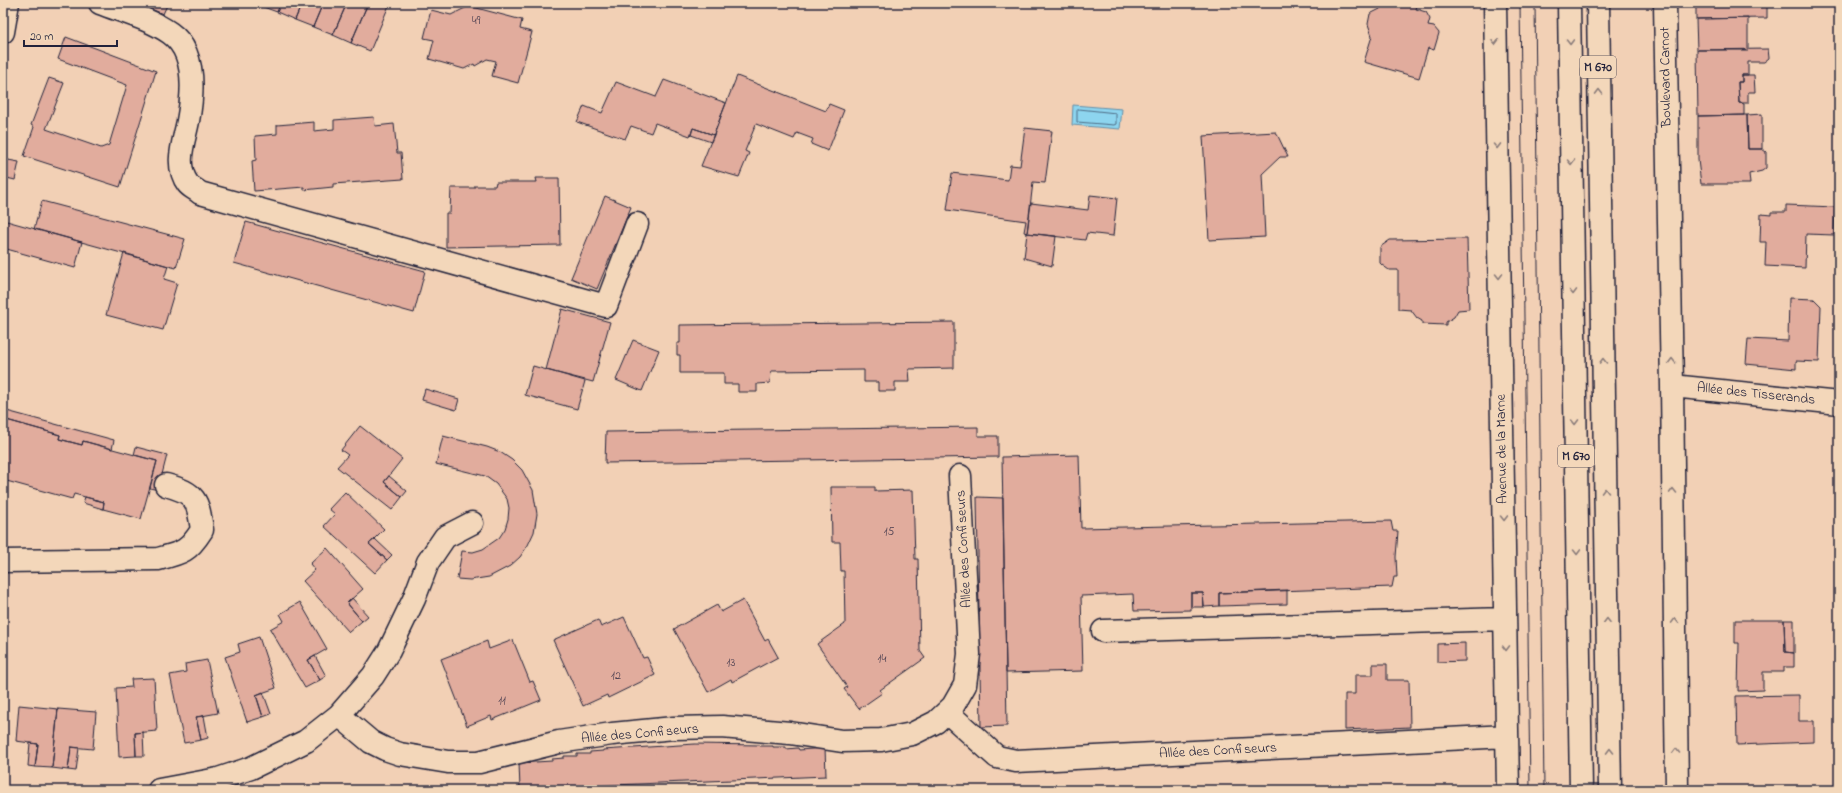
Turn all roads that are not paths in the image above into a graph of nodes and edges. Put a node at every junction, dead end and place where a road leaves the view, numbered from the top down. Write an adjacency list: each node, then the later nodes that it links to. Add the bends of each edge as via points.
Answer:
1 (8, 3): 7 (street)
2 (100, 3): 8 (street, via 157,26 171,34 182,45 189,65 191,98 180,162 188,184 200,192 606,306)
3 (1494, 3): 15 (street, Avenue de la Marne, one-way to 15)
4 (1569, 3): 22 (street, M 670, one-way to 22)
5 (1598, 3): 23 (street, M 670, one-way to 5)
6 (1664, 3): 9 (street, Boulevard Carnot, one-way to 6)
7 (3, 32)
8 (638, 224)
9 (1672, 386): 10 (street, Allée des Tisserands); 24 (street, one-way to 9)
10 (1839, 402)
11 (960, 476): 17 (street, Allée des Confiseurs, via 969,654 965,685 954,706)
12 (166, 485): 14 (street, via 181,489 194,498 200,512 202,530 192,546 179,554 158,560)
13 (472, 523): 18 (street, via 444,537 428,562 414,599 389,651 373,676)
14 (3, 561)
15 (1505, 619): 16 (street); 19 (street, Avenue de la Marne, one-way to 19)
16 (1103, 631)
17 (947, 712): 18 (street, Allée des Confiseurs, via 936,722 912,734 881,740 842,741 722,727 674,728 559,742 478,762 448,762 385,749 370,742); 19 (street, Allée des Confiseurs, via 997,756 1016,761)
18 (339, 715): 20 (street, via 306,741 251,768 218,779)
19 (1507, 736): 21 (street, Avenue de la Marne)
20 (159, 790)
21 (1508, 790)
22 (1580, 790)
23 (1610, 790)
24 (1677, 790)

